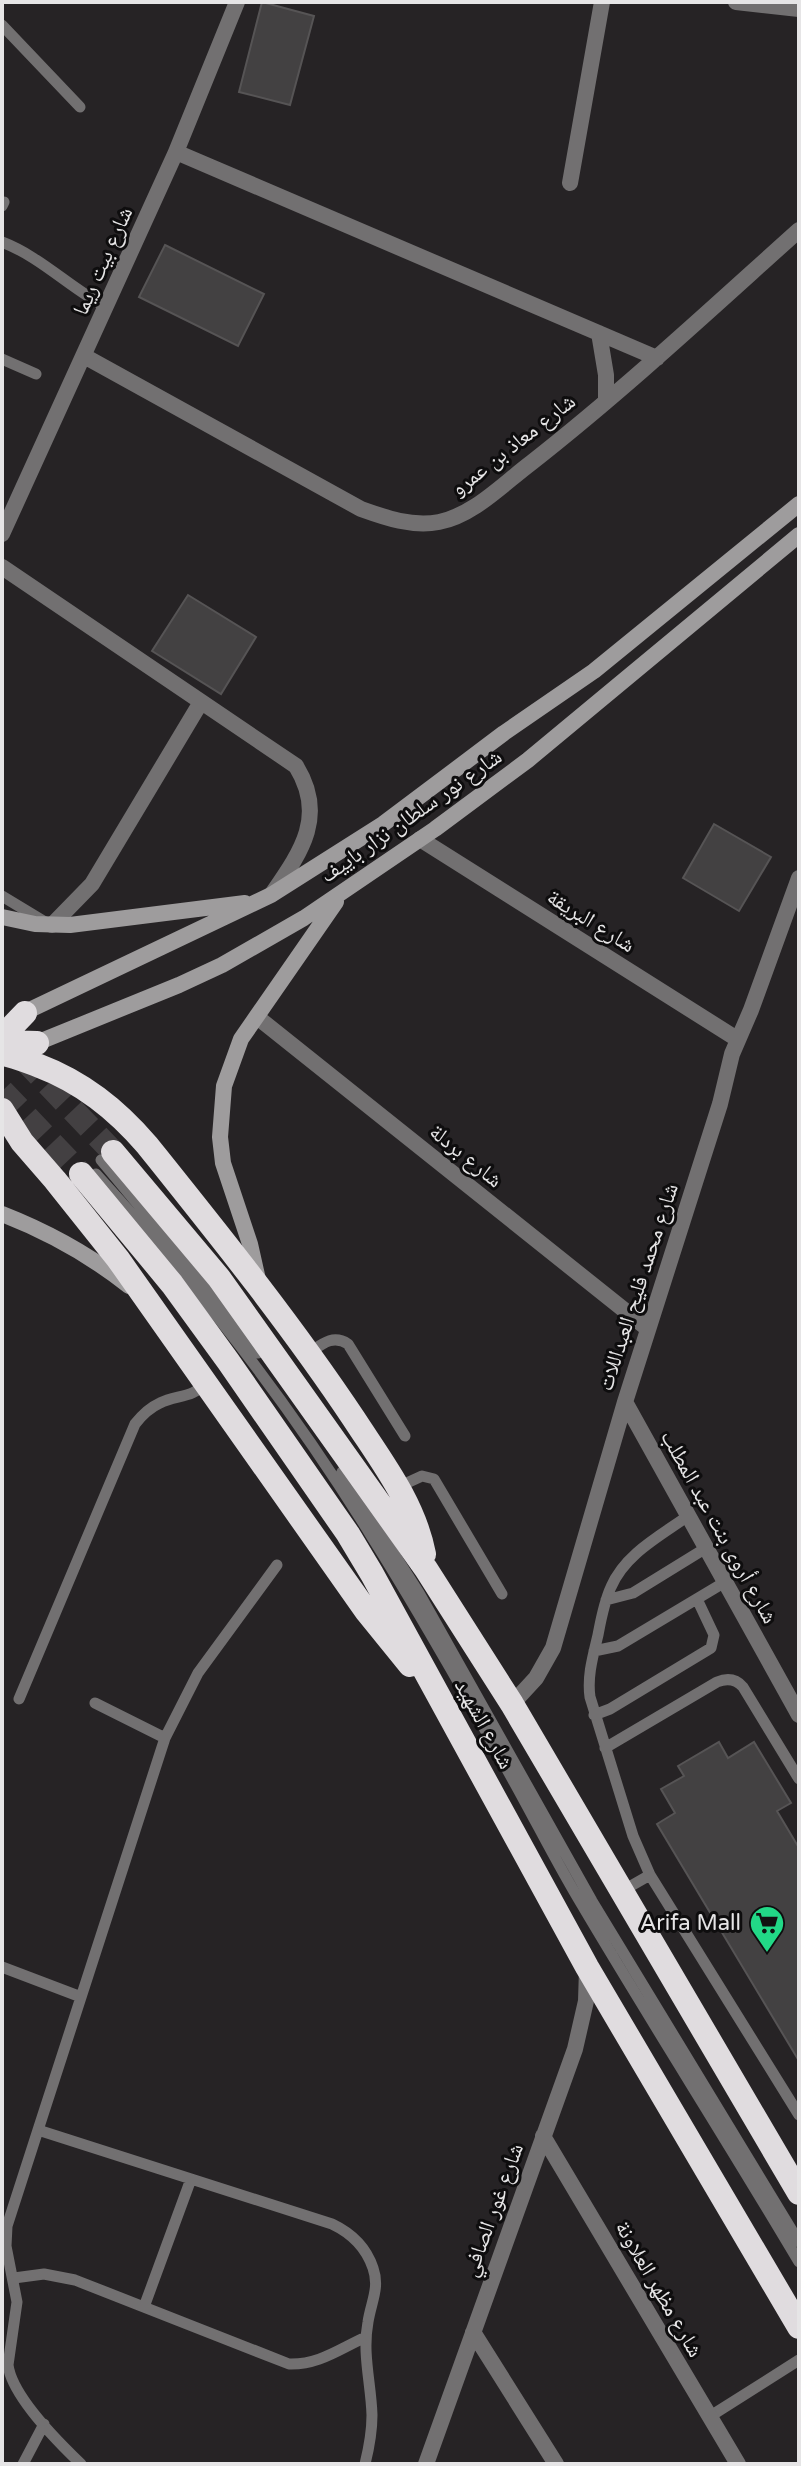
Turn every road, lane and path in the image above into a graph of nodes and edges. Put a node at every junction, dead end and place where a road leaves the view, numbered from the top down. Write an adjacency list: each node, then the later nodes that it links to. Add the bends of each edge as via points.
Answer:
1 (237, 2): 7 (street, شارع بيت ريما)
2 (602, 2): 8 (street)
3 (736, 2): 4 (street)
4 (793, 6)
5 (2, 25): 6 (lane)
6 (80, 107)
7 (176, 152): 11 (street, شارع بيت ريما); 12 (street)
8 (570, 183)
9 (799, 230): 14 (street, شارع معاذ بن عمرو)
10 (2, 242): 11 (lane)
11 (106, 307): 13 (street, شارع بيت ريما)
12 (599, 333): 14 (street); 17 (street)
13 (84, 356): 17 (street, شارع معاذ بن عمرو, via 361,509 412,523 439,522 479,503); 19 (street, شارع بيت ريما)
14 (657, 358): 17 (street, شارع معاذ بن عمرو)
15 (2, 359): 16 (lane)
16 (36, 374)
17 (606, 401)
18 (799, 504): 27 (main road, شارع نور سلطان نزار باييف, via 594,671 383,824)
19 (2, 534)
20 (799, 535): 23 (main road, شارع نور سلطان نزار باييف, via 528,760)
21 (2, 567): 22 (street)
22 (201, 702): 27 (street, via 296,766 304,779 310,809 306,837 295,861); 29 (street, via 92,884)
23 (420, 839): 25 (main road, شارع نور سلطان نزار باييف); 32 (street, شارع البريقة)
24 (799, 878): 32 (street, شارع محمد فليح العبداللات)
25 (344, 891): 31 (main road); 33 (main road, شارع نور سلطان نزار باييف, via 222,965)
26 (2, 896): 29 (lane)
27 (265, 898): 29 (main road); 30 (main road, شارع نور سلطان نزار باييف)
28 (2, 917): 29 (main road)
29 (52, 925)
30 (13, 1017): 34 (highway)
31 (257, 1017): 38 (main road, via 231,1062 220,1137); 40 (street, شارع بردلة)
32 (737, 1039): 40 (street, شارع محمد فليح العبداللات)
33 (37, 1043): 34 (highway)
34 (3, 1049): 38 (highway, via 81,1086 128,1122)
35 (2, 1110): 39 (highway)
36 (96, 1163): 49 (highway, شارع الشهيد, via 183,1232); 55 (highway, شارع الشهيد, via 335,1515); 74 (lane, via 249,1341 345,1476 451,1647 592,1901); 75 (lane, via 219,1318 363,1521 582,1906)
37 (2, 1214): 39 (main road, via 75,1248)
38 (259, 1285): 41 (highway)
39 (146, 1300): 42 (highway)
40 (648, 1329): 43 (street, شارع محمد فليح العبداللات)
41 (309, 1353): 44 (lane, via 332,1340 348,1344); 45 (highway)
42 (206, 1383): 55 (highway, via 367,1612); 56 (lane, via 194,1393 150,1409 135,1424)
43 (625, 1402): 46 (street, شارع أروى بنت عبد المطلب); 58 (street, شارع محمد فليح العبداللات, via 553,1648 536,1678)
44 (405, 1436)
45 (398, 1487): 49 (highway, via 414,1518); 51 (lane, via 422,1476 434,1479)
46 (688, 1516): 47 (street, شارع أروى بنت عبد المطلب); 53 (lane, via 624,1565)
47 (706, 1548): 50 (street, شارع أروى بنت عبد المطلب); 53 (lane, via 633,1593)
48 (277, 1565): 61 (lane, via 205,1663)
49 (426, 1569): 58 (highway, شارع الشهيد)
50 (725, 1582): 52 (lane); 60 (street, شارع أروى بنت عبد المطلب)
51 (502, 1594)
52 (697, 1599): 54 (lane, via 618,1646); 59 (lane, via 714,1635 711,1648)
53 (606, 1600): 54 (lane)
54 (594, 1651): 59 (lane, via 588,1688)
55 (439, 1696): 67 (highway, شارع الشهيد)
56 (19, 1699)
57 (95, 1703): 61 (lane)
58 (512, 1704): 65 (highway, شارع الشهيد)
59 (594, 1715): 62 (lane)
60 (799, 1715)
61 (165, 1738): 68 (lane)
62 (605, 1748): 63 (lane, via 728,1679 743,1687); 64 (lane)
63 (799, 1779)
64 (650, 1875): 65 (lane); 69 (lane)
65 (622, 1891): 73 (highway, شارع الشهيد)
66 (2, 1967): 68 (lane)
67 (587, 1967): 71 (street, شارع غور الصافي, via 580,2033); 78 (highway, شارع الشهيد)
68 (81, 1997): 70 (lane)
69 (799, 2115)
70 (38, 2130): 72 (lane); 76 (lane, via 7,2226)
71 (543, 2136): 79 (street, شارع غور الصافي); 82 (street, شارع مظهر العلاونة)
72 (191, 2179): 77 (lane); 80 (lane, via 332,2224 352,2236 368,2255 376,2277)
73 (799, 2193)
74 (799, 2242)
75 (799, 2262)
76 (14, 2278): 77 (lane, via 60,2276); 83 (lane, via 17,2302 9,2375)
77 (144, 2307): 80 (lane, via 289,2364 312,2363)
78 (799, 2327)
79 (473, 2332): 87 (street, شارع غور الصافي); 88 (street)
80 (366, 2337): 86 (lane, via 372,2414)
81 (799, 2360): 82 (lane)
82 (709, 2417): 89 (street, شارع مظهر العلاونة)
83 (44, 2424): 84 (lane); 85 (lane)
84 (23, 2464)
85 (81, 2464)
86 (365, 2464)
87 (426, 2464)
88 (556, 2464)
89 (738, 2464)

